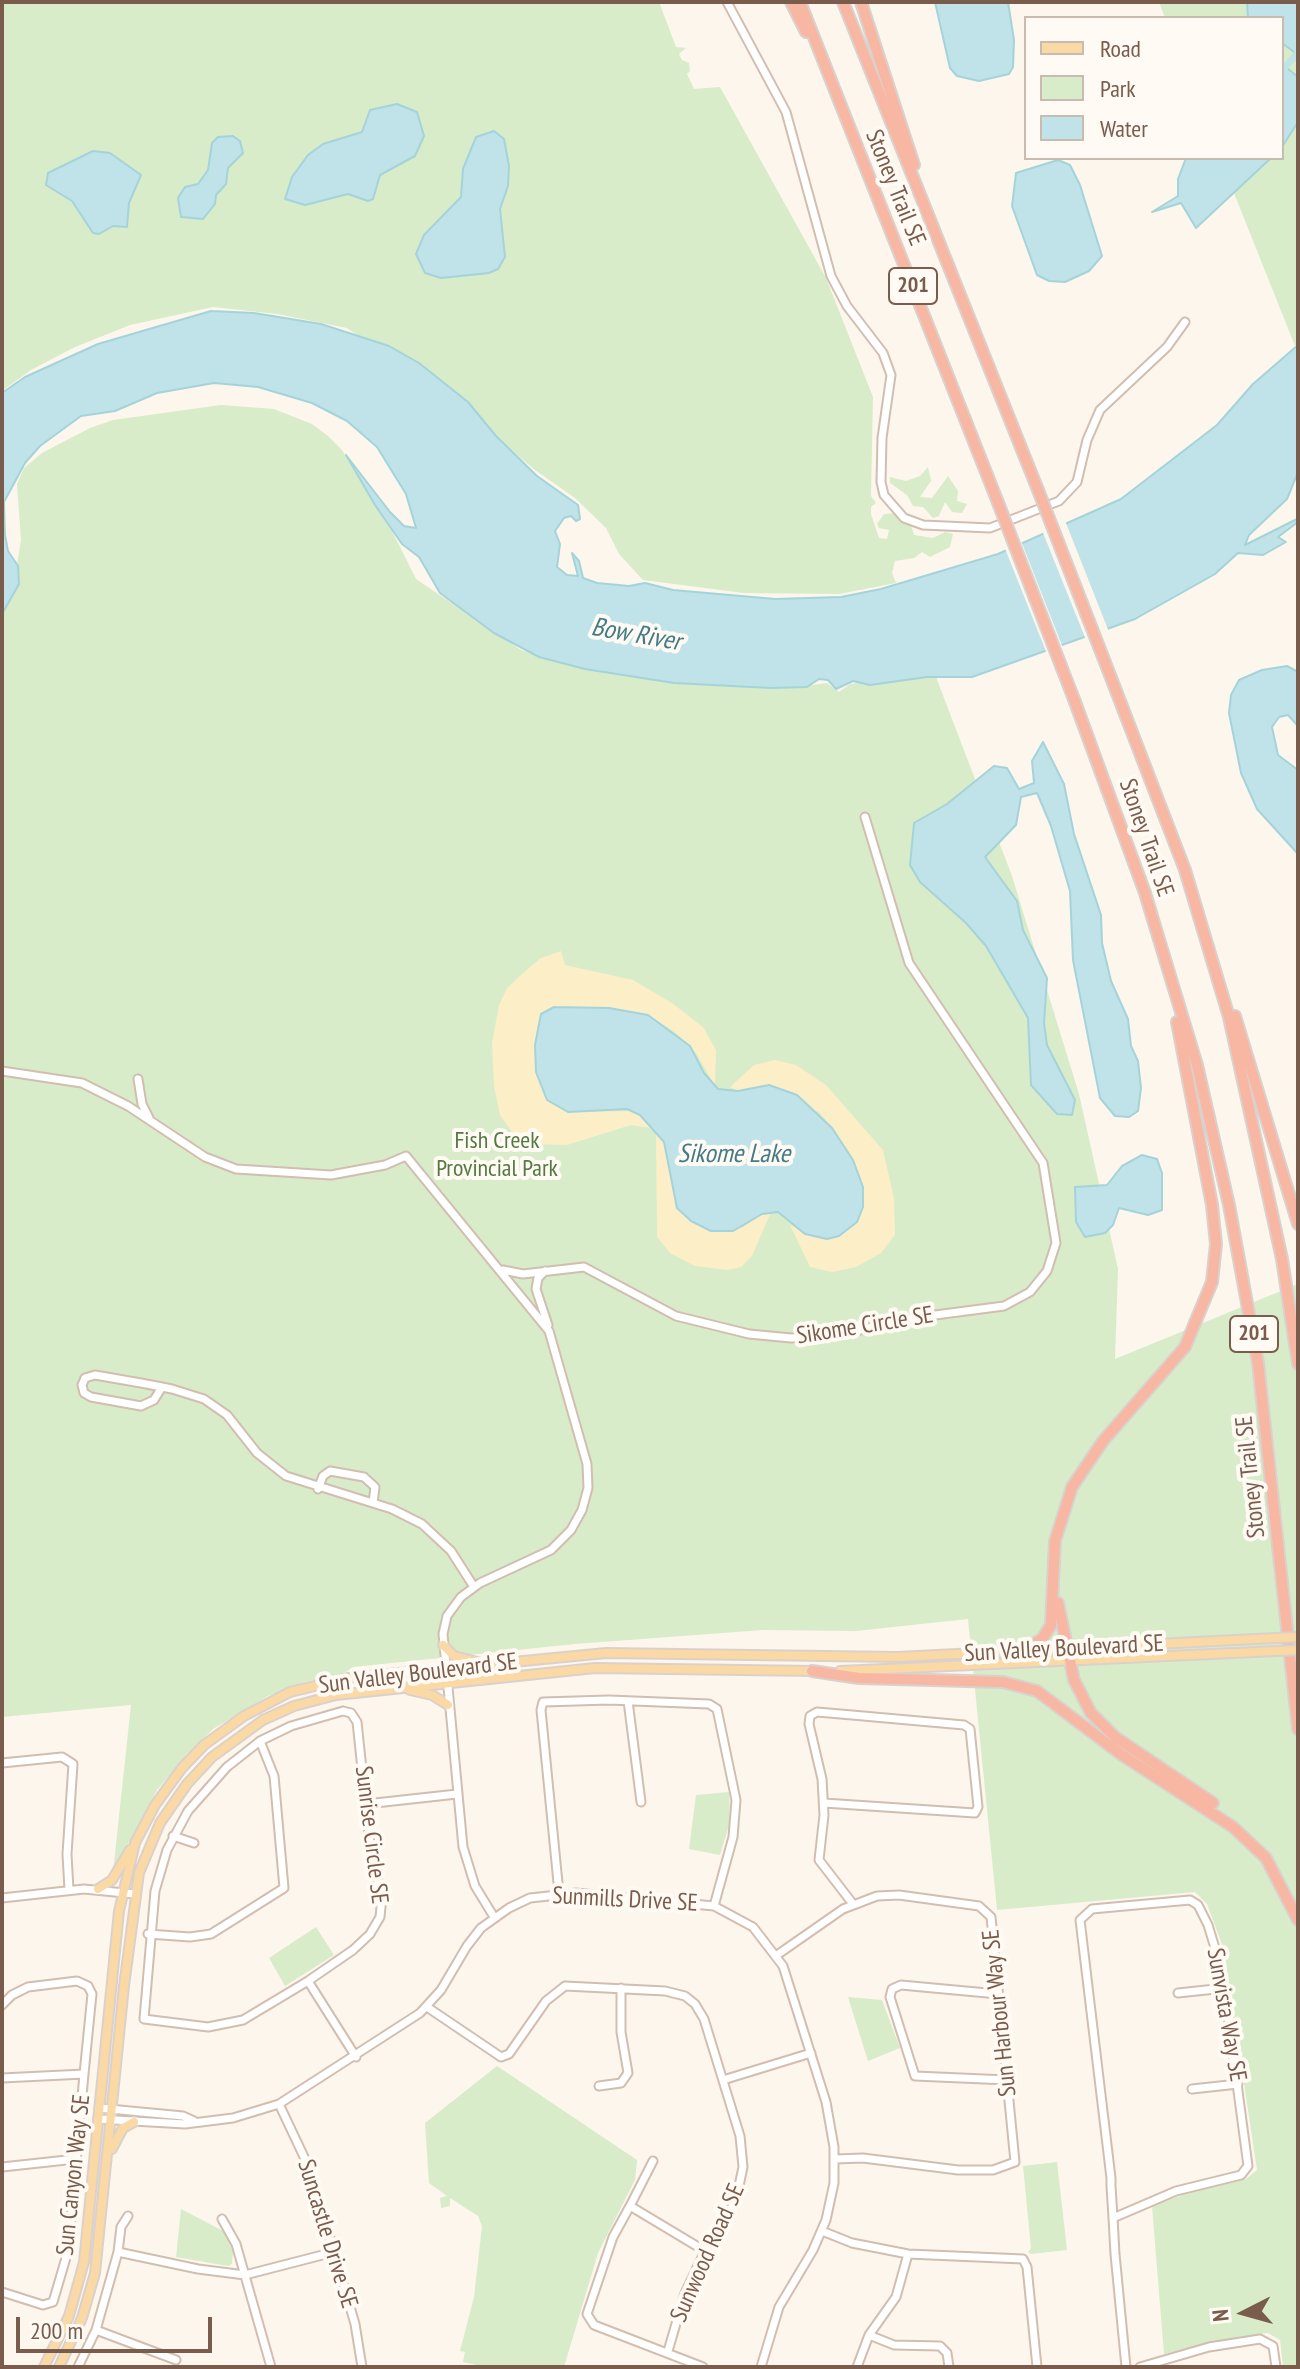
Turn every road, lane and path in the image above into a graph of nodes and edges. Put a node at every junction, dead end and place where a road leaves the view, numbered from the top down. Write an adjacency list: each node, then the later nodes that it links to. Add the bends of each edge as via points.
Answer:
1 (727, 2): 8 (street, via 786,112 831,276 883,353 891,375 882,455 884,495 904,518 974,530 1059,501 1077,482 1100,410 1167,347)
2 (791, 2): 6 (highway)
3 (800, 2): 6 (highway, Stoney Trail SE / 201)
4 (843, 2): 7 (highway, Stoney Trail SE / 201)
5 (861, 2): 7 (highway)
6 (828, 72): 11 (highway, Stoney Trail SE / 201, bridge, via 1075,702)
7 (931, 224): 10 (highway, Stoney Trail SE / 201, bridge)
8 (1185, 322)
9 (865, 817): 17 (street, Sikome Circle SE, via 909,963 1043,1163 1056,1243 1047,1271 1030,1292 1004,1306 832,1336 791,1338 676,1316 584,1267)
10 (1206, 932): 15 (highway); 19 (highway, Stoney Trail SE / 201, via 1256,1129)
11 (1161, 948): 23 (highway, via 1212,1205 1212,1282 1185,1347 1076,1479 1058,1525); 38 (highway, Stoney Trail SE / 201, via 1208,1110 1246,1288)
12 (2, 1071): 14 (street, via 82,1083)
13 (138, 1079): 14 (street, via 142,1104)
14 (153, 1123): 16 (street, via 216,1163 252,1172 331,1175 406,1156)
15 (1298, 1224)
16 (501, 1269): 17 (street, Sikome Circle SE, via 522,1274); 18 (street)
17 (548, 1269): 18 (street, via 536,1289)
18 (549, 1331): 24 (street, via 587,1460 584,1504 571,1530 551,1550)
19 (1298, 1364)
20 (162, 1387): 20 (street, via 93,1375 82,1385 91,1397 138,1406 153,1402); 21 (street, via 212,1404 267,1463)
21 (318, 1489): 22 (street); 22 (street, via 330,1471 364,1477 375,1487)
22 (373, 1503): 24 (street, via 413,1518 434,1533)
23 (1053, 1577): 27 (highway); 29 (highway, via 1050,1627)
24 (474, 1587): 26 (street, via 451,1610)
25 (1298, 1637): 27 (main road, Sun Valley Boulevard SE, bridge)
26 (443, 1645): 31 (main road, via 456,1657); 32 (street)
27 (1067, 1649): 29 (main road, Sun Valley Boulevard SE); 30 (highway)
28 (1298, 1650): 30 (main road, Sun Valley Boulevard SE, bridge)
29 (1021, 1652): 31 (main road, Sun Valley Boulevard SE, via 838,1658 606,1653)
30 (1070, 1662): 33 (main road, Sun Valley Boulevard SE); 48 (highway, via 1079,1695 1104,1727 1218,1807)
31 (494, 1665): 32 (main road, Sun Valley Boulevard SE)
32 (444, 1670): 34 (street); 46 (main road, Sun Valley Boulevard SE, via 322,1684 290,1692 252,1711 217,1734 182,1768)
33 (812, 1671): 34 (main road, Sun Valley Boulevard SE, via 615,1667); 48 (highway, via 859,1678 997,1681 1032,1689 1122,1755 1217,1814)
34 (446, 1683): 35 (main road, Sun Valley Boulevard SE); 37 (street)
35 (397, 1688): 37 (main road, via 432,1695); 53 (main road, Sun Valley Boulevard SE, via 294,1706 222,1747 160,1823)
36 (628, 1701): 42 (street); 52 (street, via 552,1700 541,1706); 56 (street, via 712,1704 717,1709 736,1809)
37 (448, 1705): 41 (street)
38 (1298, 1729)
39 (260, 1741): 44 (street, Sunrise Circle SE, via 302,1722 351,1713 357,1722); 45 (street, Sunrise Circle SE, via 207,1787); 59 (street, via 274,1776 284,1888 211,1934)
40 (2, 1763): 50 (street, via 62,1757 73,1764)
41 (457, 1794): 44 (street); 57 (street, via 470,1873)
42 (641, 1802)
43 (824, 1803): 43 (street, via 808,1722 812,1714 970,1729 975,1813); 55 (street, via 819,1860)
44 (366, 1804): 61 (street, Sunrise Circle SE, via 382,1897 380,1917 353,1950)
45 (173, 1836): 47 (street); 59 (street, Sunrise Circle SE, via 158,1877)
46 (135, 1843): 49 (main road, via 115,1875); 51 (main road, Sun Valley Boulevard SE)
47 (194, 1843)
48 (1266, 1858): 58 (highway)
49 (98, 1889): 50 (street); 51 (street)
50 (69, 1890): 54 (street)
51 (121, 1892): 53 (street); 78 (main road, Sun Valley Boulevard SE)
52 (559, 1893): 56 (street, Sunmills Drive SE); 57 (street, Sunmills Drive SE, via 530,1898)
53 (135, 1894): 79 (main road, Sun Valley Boulevard SE)
54 (2, 1898)
55 (853, 1904): 60 (street, Sun Harbour Way SE); 65 (street, Sun Harbour Way SE, via 899,1895 986,1909)
56 (714, 1906): 60 (street, Sunmills Drive SE, via 753,1927)
57 (494, 1917): 67 (street, Sunmills Drive SE, via 471,1939)
58 (1298, 1920)
59 (148, 1934): 61 (street, Sunrise Circle SE, via 142,2012 150,2023 225,2025)
60 (777, 1955): 68 (street, Sunmills Drive SE)
61 (308, 1981): 69 (street)
62 (621, 1988): 67 (street, Sunwood Road SE, via 561,1988 538,2010 509,2054 501,2057); 72 (street, Sunwood Road SE, via 691,1999 704,2019); 75 (street, via 628,2073 621,2083)
63 (1225, 1988): 64 (street); 74 (street, Sunvista Way SE); 91 (street, Sunvista Way SE, via 1211,1933 1193,1901 1092,1909 1081,1917)
64 (1178, 1993)
65 (998, 1994): 73 (street, Sun Harbour Way SE); 73 (street, via 901,1985 890,1997 915,2076)
66 (2, 2005): 70 (street, via 28,1987 77,1981 88,1986 92,1994)
67 (427, 2007): 69 (street, Sunmills Drive SE)
68 (811, 2053): 72 (street); 86 (street, Sunmills Drive SE, via 830,2118)
69 (356, 2057): 77 (street, Sunmills Drive SE)
70 (84, 2074): 71 (street, Sun Canyon Way SE); 85 (street, Sun Canyon Way SE)
71 (2, 2078)
72 (723, 2080): 94 (street, Sunwood Road SE, via 740,2136 743,2167 736,2200)
73 (1007, 2080): 86 (street, Sun Harbour Way SE, via 1016,2157 1011,2167 958,2170)
74 (1238, 2084): 76 (street); 91 (street, Sunvista Way SE, via 1248,2163 1244,2172 1176,2191)
75 (599, 2086)
76 (1192, 2089)
77 (279, 2104): 83 (street, Sunmills Drive SE); 96 (street, Suncastle Drive SE, via 305,2159)
78 (99, 2108): 79 (street, Sunmills Drive SE); 80 (main road, Sun Valley Boulevard SE)
79 (113, 2110): 81 (main road, Sun Valley Boulevard SE); 83 (street, Sunmills Drive SE, via 183,2116)
80 (98, 2119): 81 (street, Sunmills Drive SE); 104 (main road, Sun Valley Boulevard SE, via 84,2262 69,2316)
81 (112, 2120): 82 (street, Sunmills Drive SE); 84 (main road, Sun Valley Boulevard SE)
82 (134, 2122): 83 (street, Sunmills Drive SE); 84 (main road, via 123,2128)
83 (196, 2122)
84 (108, 2157): 105 (main road, Sun Valley Boulevard SE, via 92,2287)
85 (76, 2159): 88 (street); 99 (street, Sun Canyon Way SE, via 68,2251 53,2302 43,2305)
86 (835, 2159): 93 (street, Sunmills Drive SE)
87 (653, 2161): 89 (street)
88 (2, 2167)
89 (630, 2206): 94 (street); 102 (street, via 613,2237 587,2317 594,2325)
90 (128, 2216): 95 (street)
91 (1113, 2218): 114 (street, Sunvista Way SE)
92 (222, 2219): 98 (street)
93 (822, 2231): 97 (street); 110 (street, Sunmills Drive SE, via 779,2307)
94 (705, 2251): 102 (street, Sunwood Road SE, via 685,2293)
95 (118, 2252): 98 (street); 100 (street)
96 (334, 2252): 98 (street); 108 (street, Suncastle Drive SE)
97 (908, 2254): 101 (street, via 896,2297); 113 (street, via 1023,2259)
98 (245, 2275): 107 (street)
99 (2, 2292)
100 (96, 2330): 103 (street); 106 (street)
101 (869, 2335): 111 (street); 112 (street, via 894,2345 940,2346)
102 (668, 2351): 109 (street)
103 (176, 2360)
104 (44, 2367)
105 (59, 2367)
106 (78, 2367)
107 (271, 2367)
108 (362, 2367)
109 (703, 2367)
110 (761, 2367)
111 (857, 2367)
112 (949, 2367)
113 (1037, 2367)
114 (1126, 2367)
115 (1140, 2367): 116 (street, via 1260,2339 1273,2346)
116 (1276, 2367)

